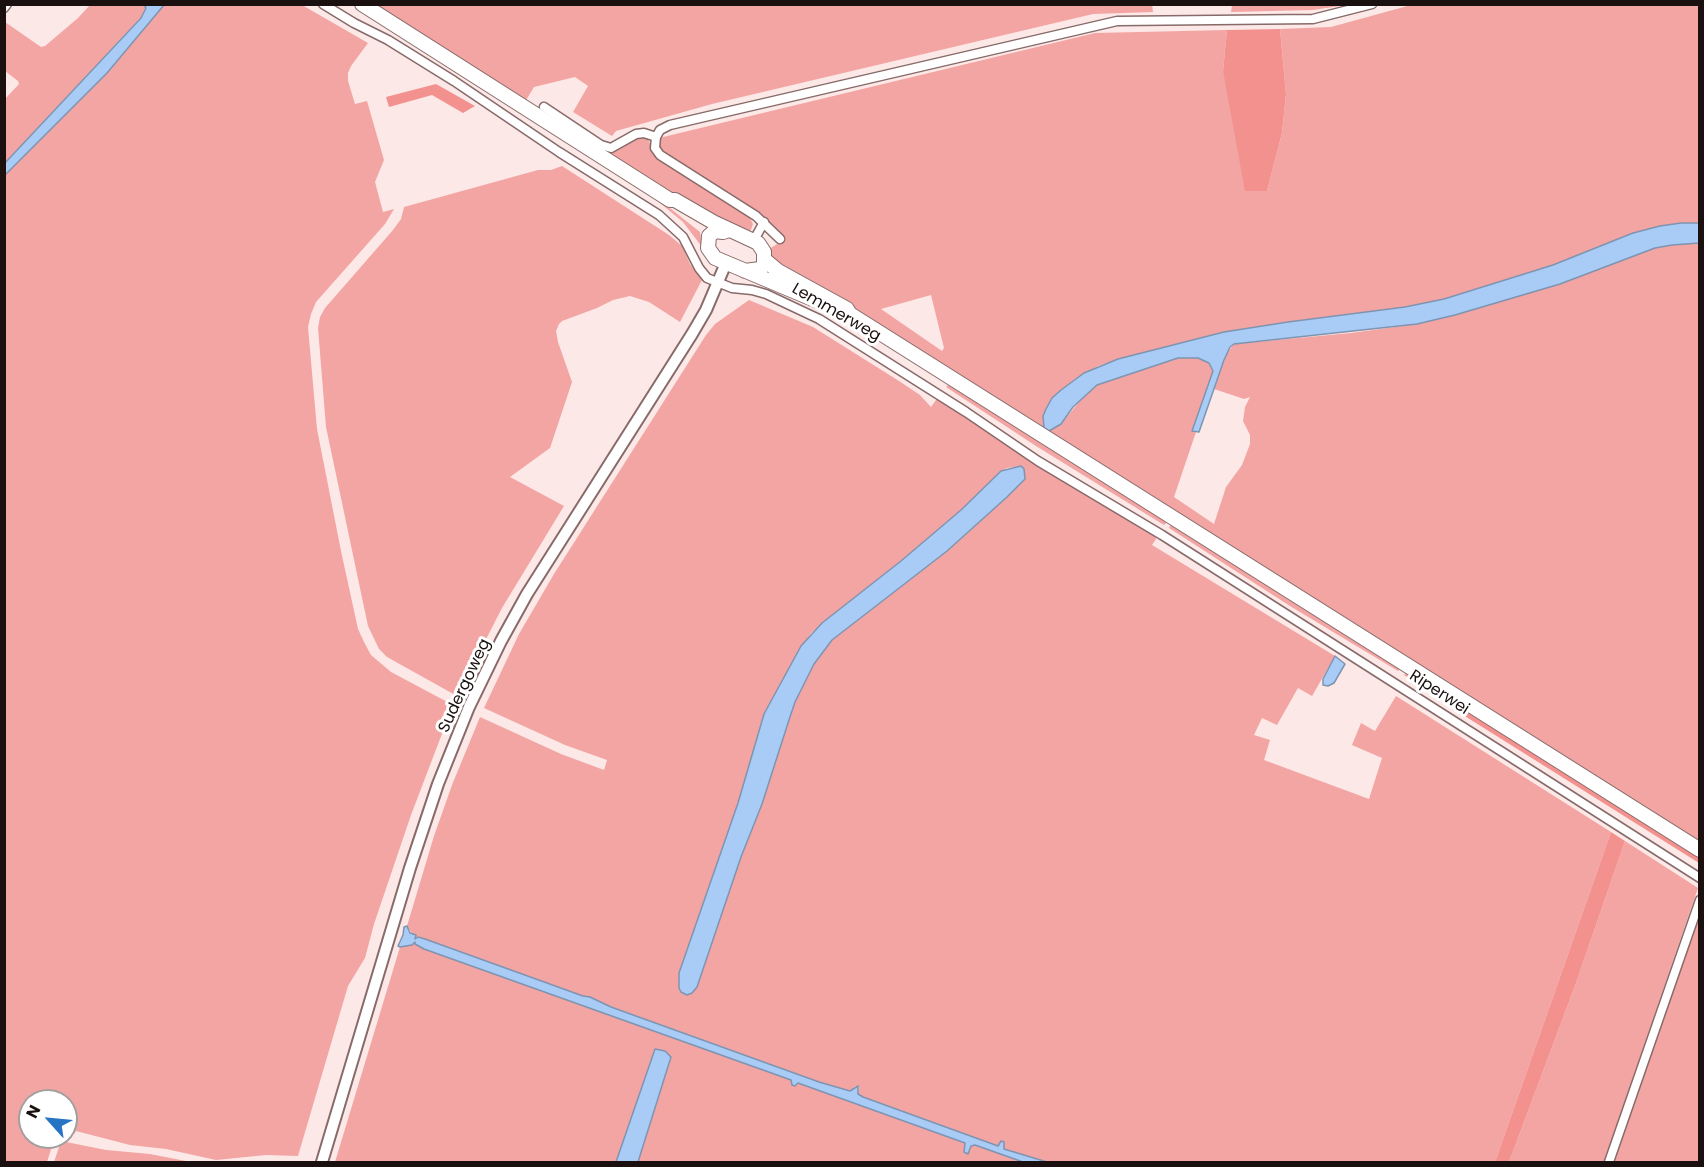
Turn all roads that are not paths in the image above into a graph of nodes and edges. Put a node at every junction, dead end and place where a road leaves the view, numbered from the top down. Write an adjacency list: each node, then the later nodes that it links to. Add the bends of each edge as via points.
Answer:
1 (7, 4): 5 (street)
2 (323, 4): 17 (street, via 444,75 659,215 686,240 702,273)
3 (362, 4): 8 (main road)
4 (1372, 4): 7 (street, via 1313,20 1117,21 670,125)
5 (4, 8)
6 (544, 107): 7 (street, via 604,146 613,147 639,133)
7 (656, 137): 9 (street, via 656,150 664,158)
8 (670, 200): 10 (main road); 11 (main road)
9 (764, 222): 12 (street); 13 (street)
10 (729, 230): 11 (main road, via 715,231); 13 (main road)
11 (708, 238): 15 (main road, via 710,253)
12 (780, 239)
13 (754, 240): 14 (main road, via 762,247)
14 (766, 261): 16 (main road, via 761,268); 18 (main road, Lemmerweg)
15 (726, 263): 16 (main road, Lemmerweg); 17 (street, Sudergoweg)
16 (746, 271): 18 (main road, Lemmerweg)
17 (718, 283): 20 (street, Lemmerweg, via 766,294 808,312 1038,461); 24 (street, Sudergoweg, via 692,334 527,594 470,708 438,784 410,868)
18 (850, 314): 19 (main road, Lemmerweg)
19 (1167, 513): 21 (main road, Riperwei)
20 (1162, 535): 22 (street, Riperwei)
21 (1700, 850)
22 (1700, 878)
23 (1700, 900): 25 (street)
24 (322, 1162)
25 (1609, 1162)

